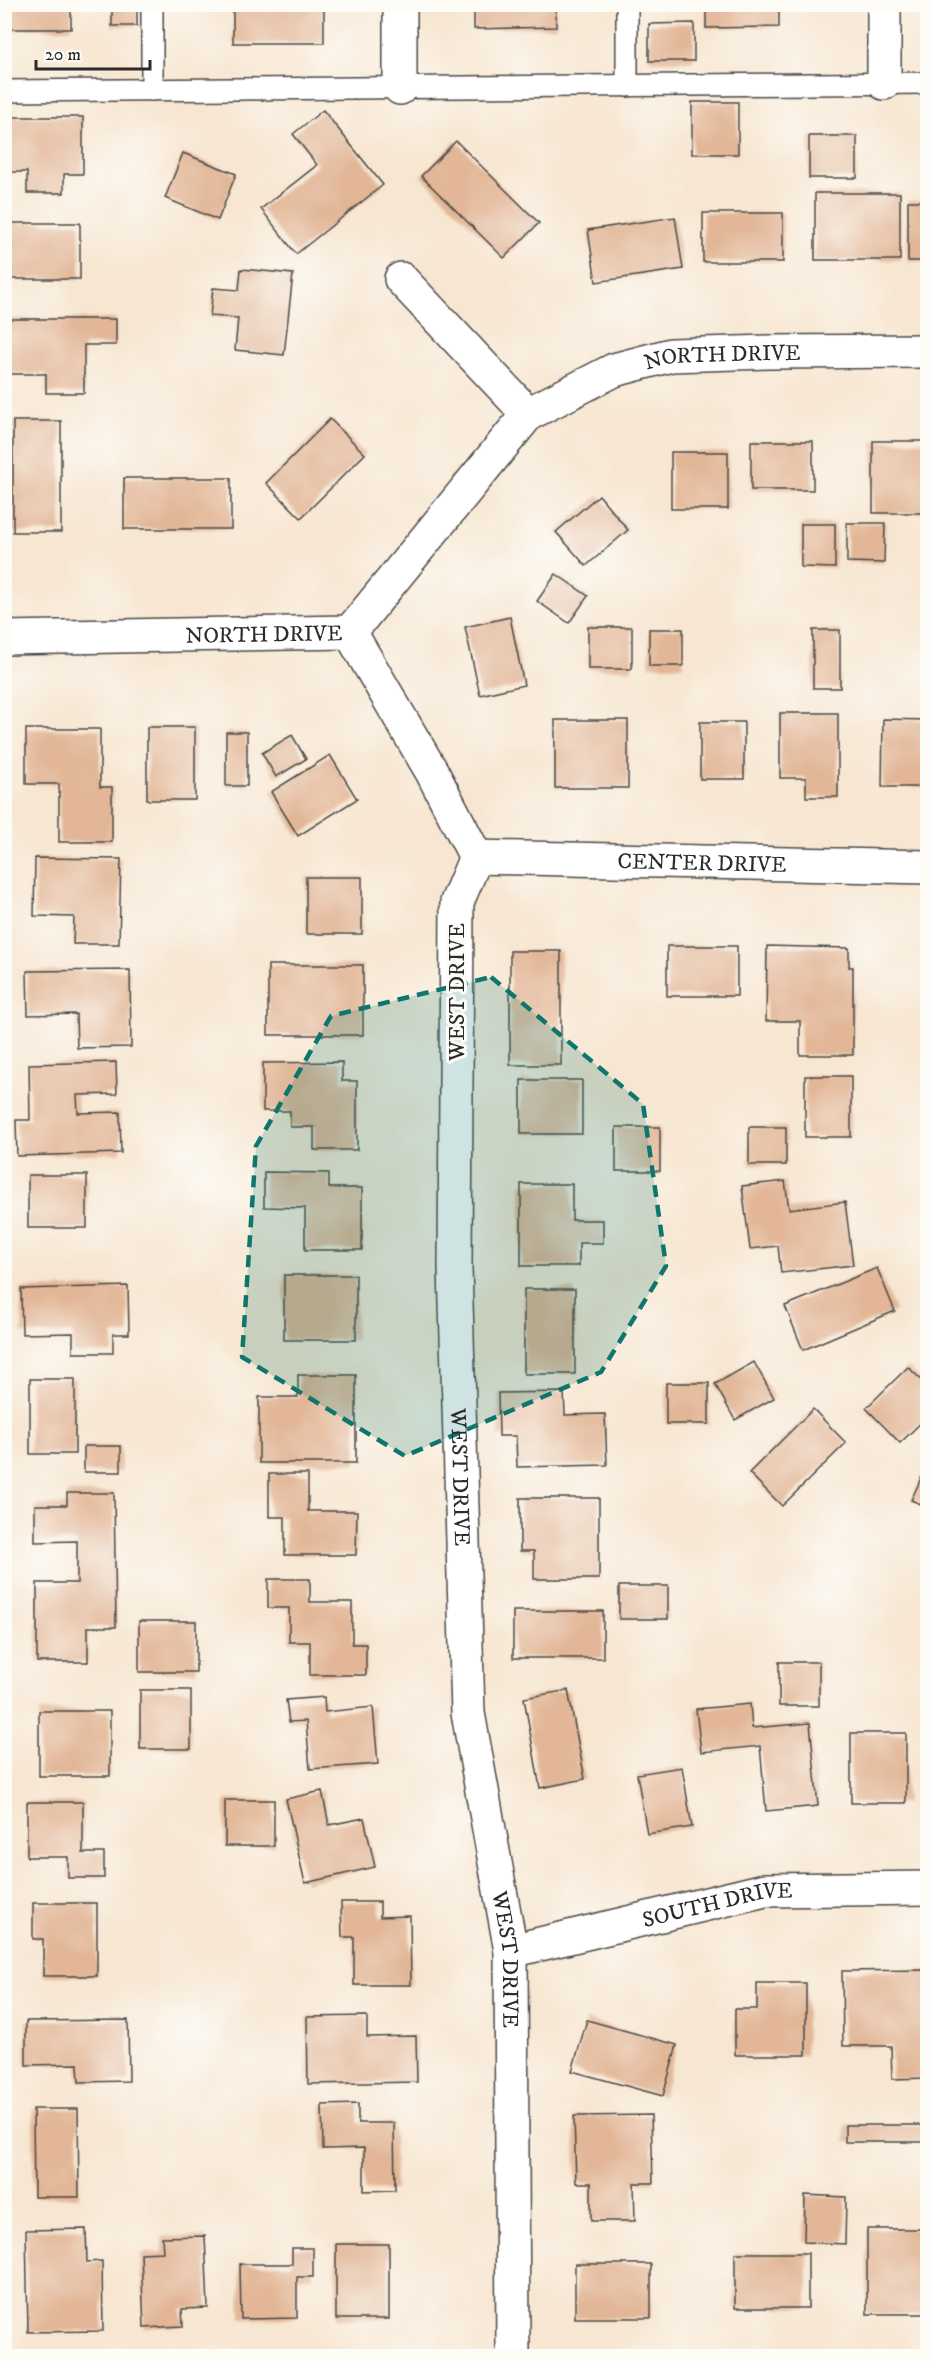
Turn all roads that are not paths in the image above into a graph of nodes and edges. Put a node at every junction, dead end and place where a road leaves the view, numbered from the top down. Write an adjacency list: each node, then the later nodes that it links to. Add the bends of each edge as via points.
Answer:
1 (152, 4): 9 (lane)
2 (400, 4): 8 (street)
3 (627, 4): 7 (lane)
4 (884, 4): 5 (street)
5 (884, 83): 6 (lane); 7 (lane)
6 (927, 83)
7 (627, 86): 8 (lane)
8 (400, 88): 9 (lane)
9 (152, 90): 10 (lane)
10 (4, 91)
11 (401, 279): 13 (street)
12 (927, 351): 13 (street, NORTH DRIVE, via 670,355 614,370)
13 (528, 414): 14 (street, NORTH DRIVE)
14 (350, 632): 15 (street, NORTH DRIVE); 16 (street)
15 (4, 638)
16 (476, 856): 17 (street, CENTER DRIVE); 19 (street, WEST DRIVE, via 457,902 455,1268 468,1713)
17 (927, 867)
18 (927, 1888): 19 (street, SOUTH DRIVE, via 765,1890)
19 (511, 1951): 20 (street, WEST DRIVE)
20 (513, 2356)

